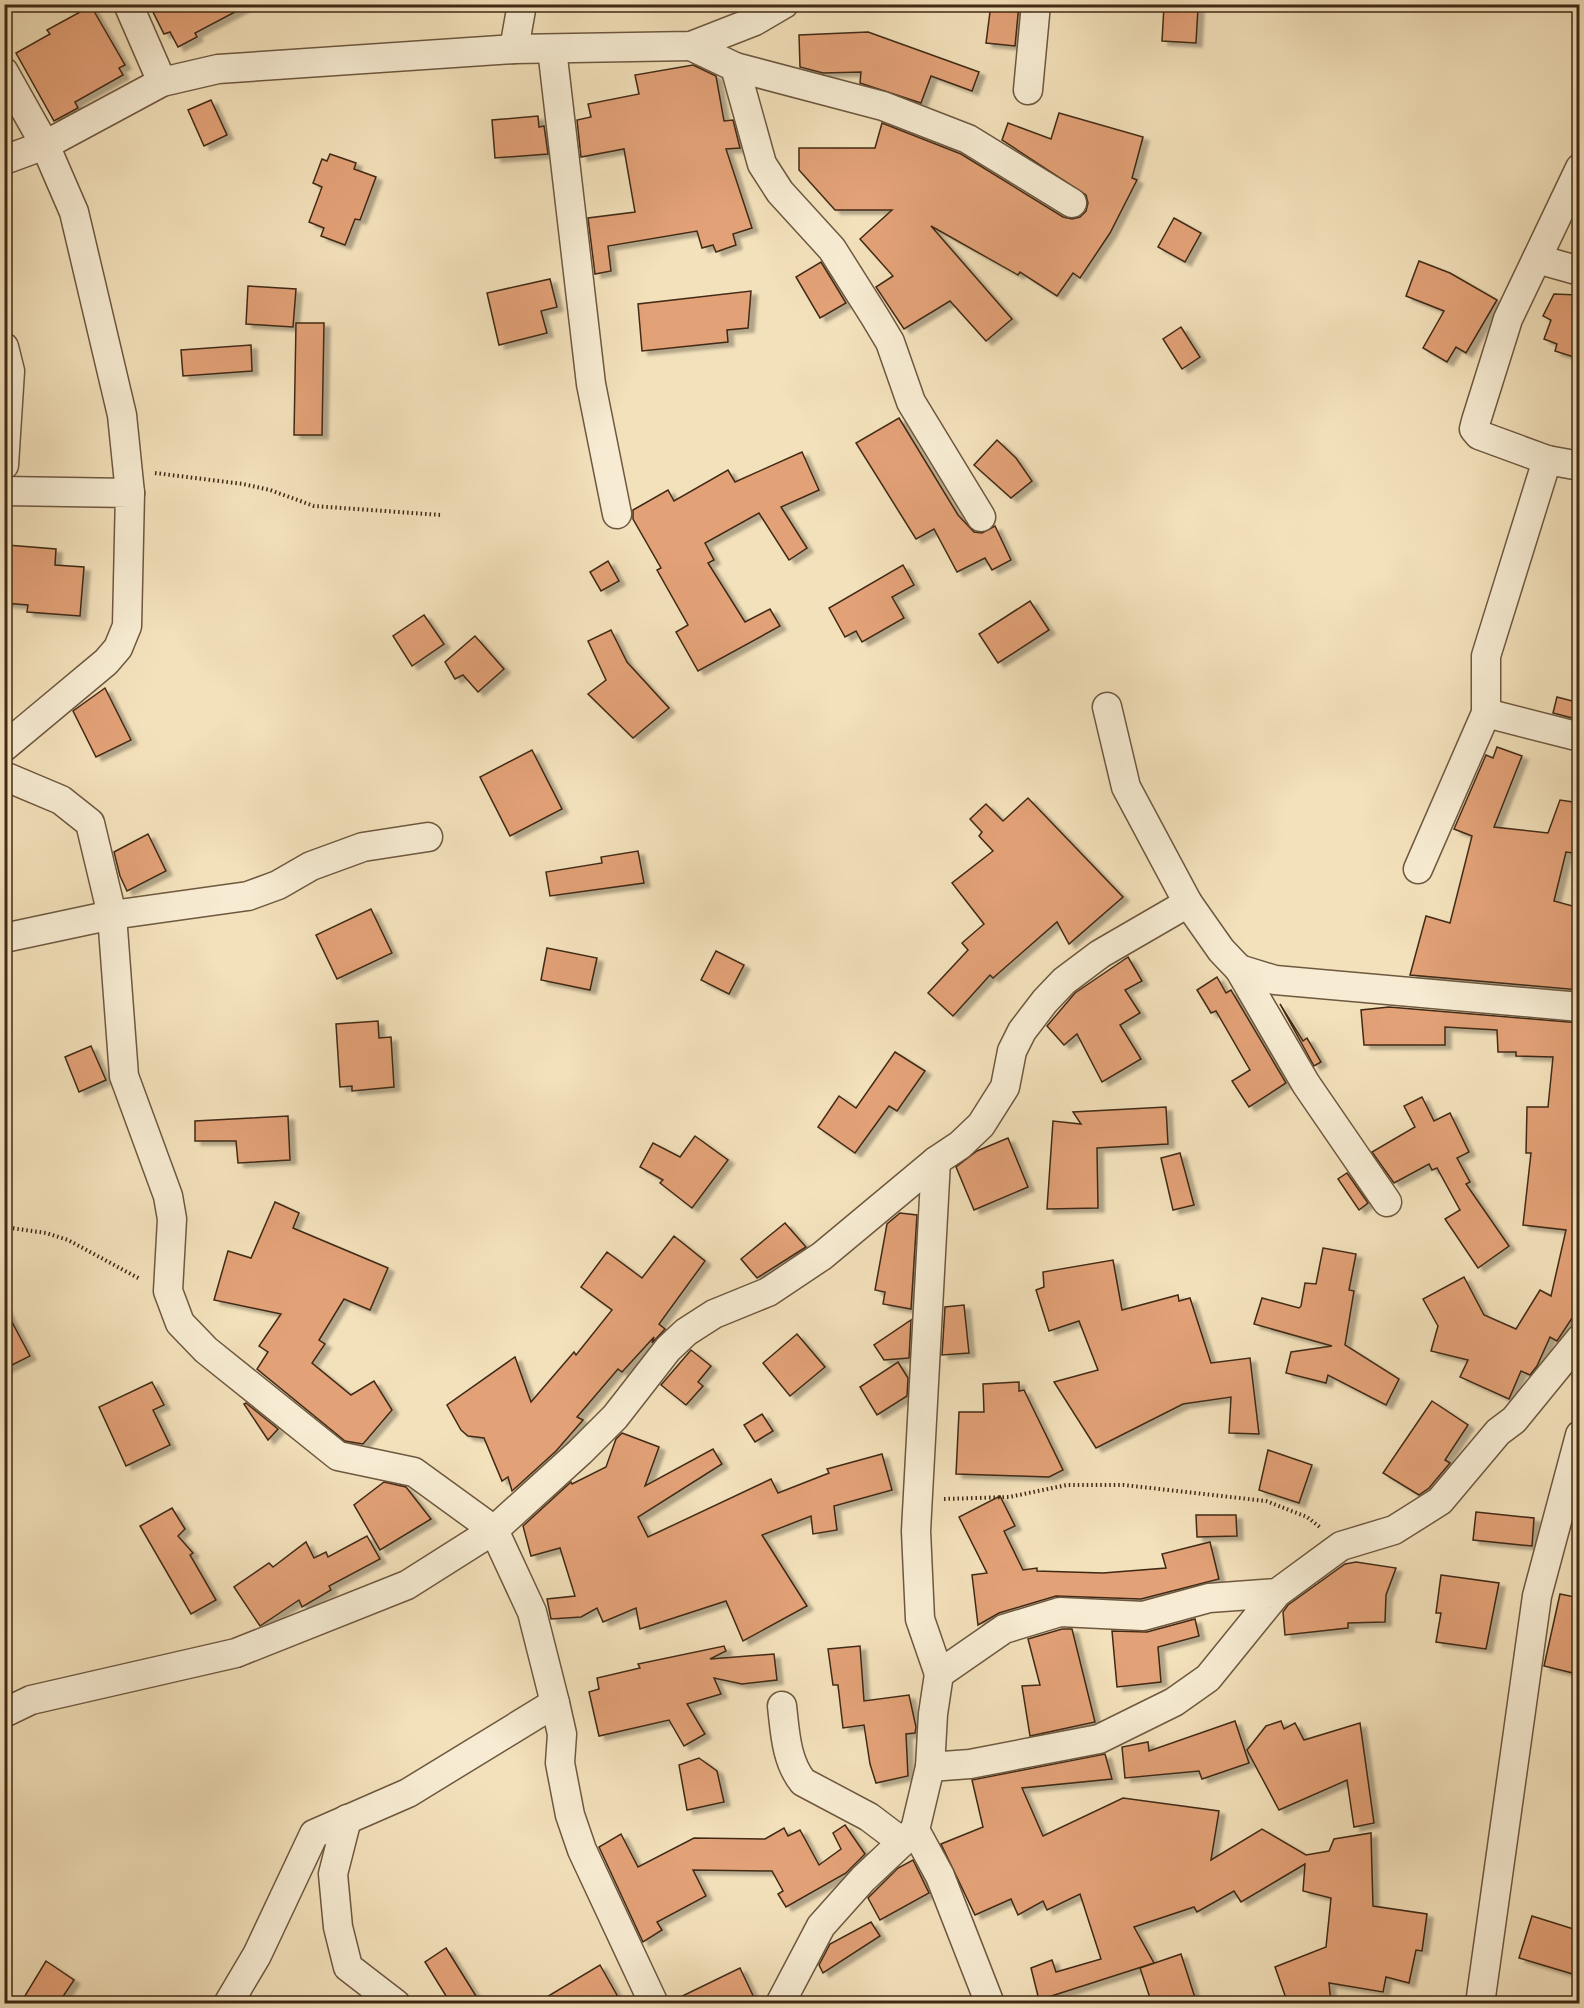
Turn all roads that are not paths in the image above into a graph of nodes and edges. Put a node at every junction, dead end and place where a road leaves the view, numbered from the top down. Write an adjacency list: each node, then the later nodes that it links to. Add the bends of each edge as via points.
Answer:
1 (128, 4): 10 (street)
2 (522, 4): 7 (street)
3 (784, 4): 5 (street, via 755,21)
4 (1036, 4): 11 (street)
5 (691, 46): 6 (street); 8 (street)
6 (552, 49): 7 (street); 24 (street, via 591,384)
7 (514, 50): 10 (street, via 218,69)
8 (735, 67): 15 (street, via 883,106 968,138); 25 (street, via 762,164 780,192 832,249 875,317 890,342 911,402)
9 (4, 72): 12 (street)
10 (162, 82): 12 (street)
11 (1028, 90)
12 (45, 145): 13 (street); 23 (street, via 74,212 122,415)
13 (4, 160)
14 (1580, 168): 16 (street)
15 (1072, 203)
16 (1537, 259): 17 (street); 19 (street, via 1508,319 1474,429 1479,435)
17 (1580, 271)
18 (4, 347): 20 (street, via 10,371)
19 (1547, 460): 21 (street); 27 (street, via 1486,656)
20 (4, 465)
21 (1580, 466)
22 (4, 491): 23 (street)
23 (130, 494): 29 (street, via 127,626 118,648)
24 (617, 514)
25 (981, 517)
26 (1107, 707): 33 (street, via 1126,787)
27 (1486, 712): 28 (street); 32 (street)
28 (1580, 737)
29 (4, 747)
30 (4, 776): 34 (street, via 61,800 90,823)
31 (428, 837): 34 (street, via 363,847 248,896)
32 (1418, 869)
33 (1188, 903): 36 (street); 38 (street, via 1100,954 1064,981 1022,1031 1012,1051 1005,1087 981,1125)
34 (112, 915): 35 (street); 42 (street, via 124,1076 168,1196 172,1219 168,1290 180,1323 206,1350 338,1456 414,1472)
35 (4, 938)
36 (1239, 969): 37 (street, via 1275,980); 39 (street, via 1306,1084)
37 (1580, 1007)
38 (936, 1161): 42 (street, via 822,1256 768,1292 714,1314 686,1332 615,1417); 44 (street, via 916,1531 920,1619)
39 (1387, 1202)
40 (1580, 1339): 43 (street, via 1515,1420 1498,1432 1440,1501 1394,1530 1341,1546)
41 (1580, 1435): 56 (street, via 1537,1596)
42 (494, 1530): 45 (street, via 532,1612); 47 (street, via 407,1585 236,1653 31,1700)
43 (1277, 1593): 44 (street, via 1209,1598 1143,1616 1060,1612 1004,1629); 48 (street, via 1208,1678 1174,1702 1099,1738 970,1764)
44 (939, 1674): 48 (street)
45 (555, 1703): 49 (street, via 408,1792); 53 (street, via 562,1734 560,1763 570,1815 582,1850)
46 (782, 1706): 50 (street, via 788,1748 796,1774 803,1782)
47 (4, 1713)
48 (930, 1767): 50 (street)
49 (347, 1819): 51 (street, via 314,1834 257,1955); 52 (street, via 333,1874 338,1927 348,1967)
50 (909, 1836): 54 (street, via 821,1926); 55 (street, via 940,1876)
51 (228, 2004)
52 (396, 2004)
53 (654, 2004)
54 (780, 2004)
55 (990, 2004)
56 (1480, 2004)

